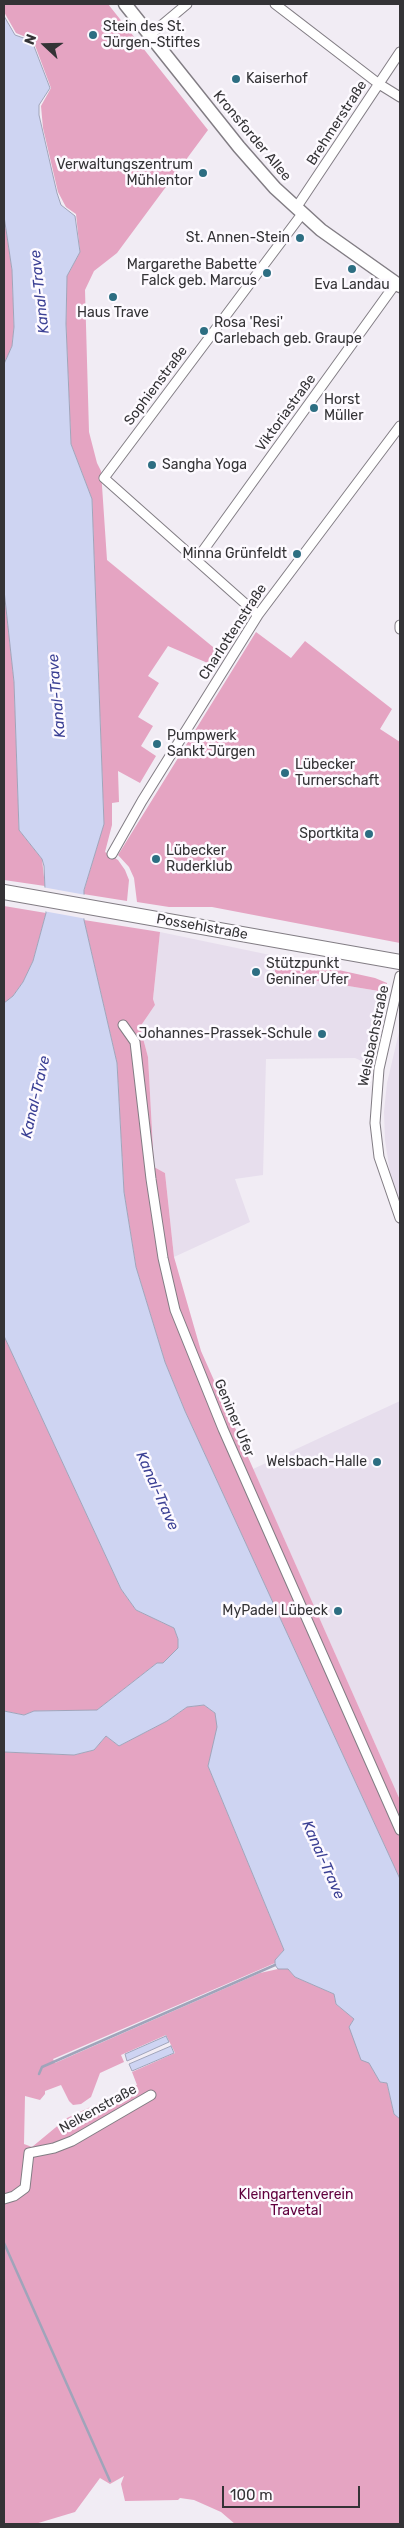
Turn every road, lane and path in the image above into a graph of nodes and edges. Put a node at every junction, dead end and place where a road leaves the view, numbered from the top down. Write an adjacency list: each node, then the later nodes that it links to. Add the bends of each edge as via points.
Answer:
1 (125, 4): 4 (main road, Kronsforder Allee)
2 (187, 4): 4 (street)
3 (275, 4): 6 (street)
4 (150, 35): 8 (main road, Kronsforder Allee, via 254,165)
5 (400, 52): 6 (street, Brehmerstraße)
6 (379, 84): 7 (street); 8 (street, Brehmerstraße)
7 (400, 97)
8 (299, 211): 9 (main road, Kronsforder Allee); 11 (street, Sophienstraße, via 104,478)
9 (398, 285): 11 (street, Viktoriastraße)
10 (400, 426): 12 (street, Charlottenstraße)
11 (197, 559): 12 (street)
12 (258, 614): 13 (street, Charlottenstraße)
13 (112, 854)
14 (4, 892): 15 (main road, Possehlstraße)
15 (400, 962)
16 (400, 976): 18 (street, Welsbachstraße, via 379,1069 375,1123 379,1157)
17 (123, 1025): 19 (street, Geniner Ufer, via 135,1042 163,1258 176,1310 223,1430)
18 (400, 1218)
19 (400, 1830)
20 (151, 2095): 21 (street, Nelkenstraße, via 72,2140 29,2153 26,2188)
21 (4, 2199)

